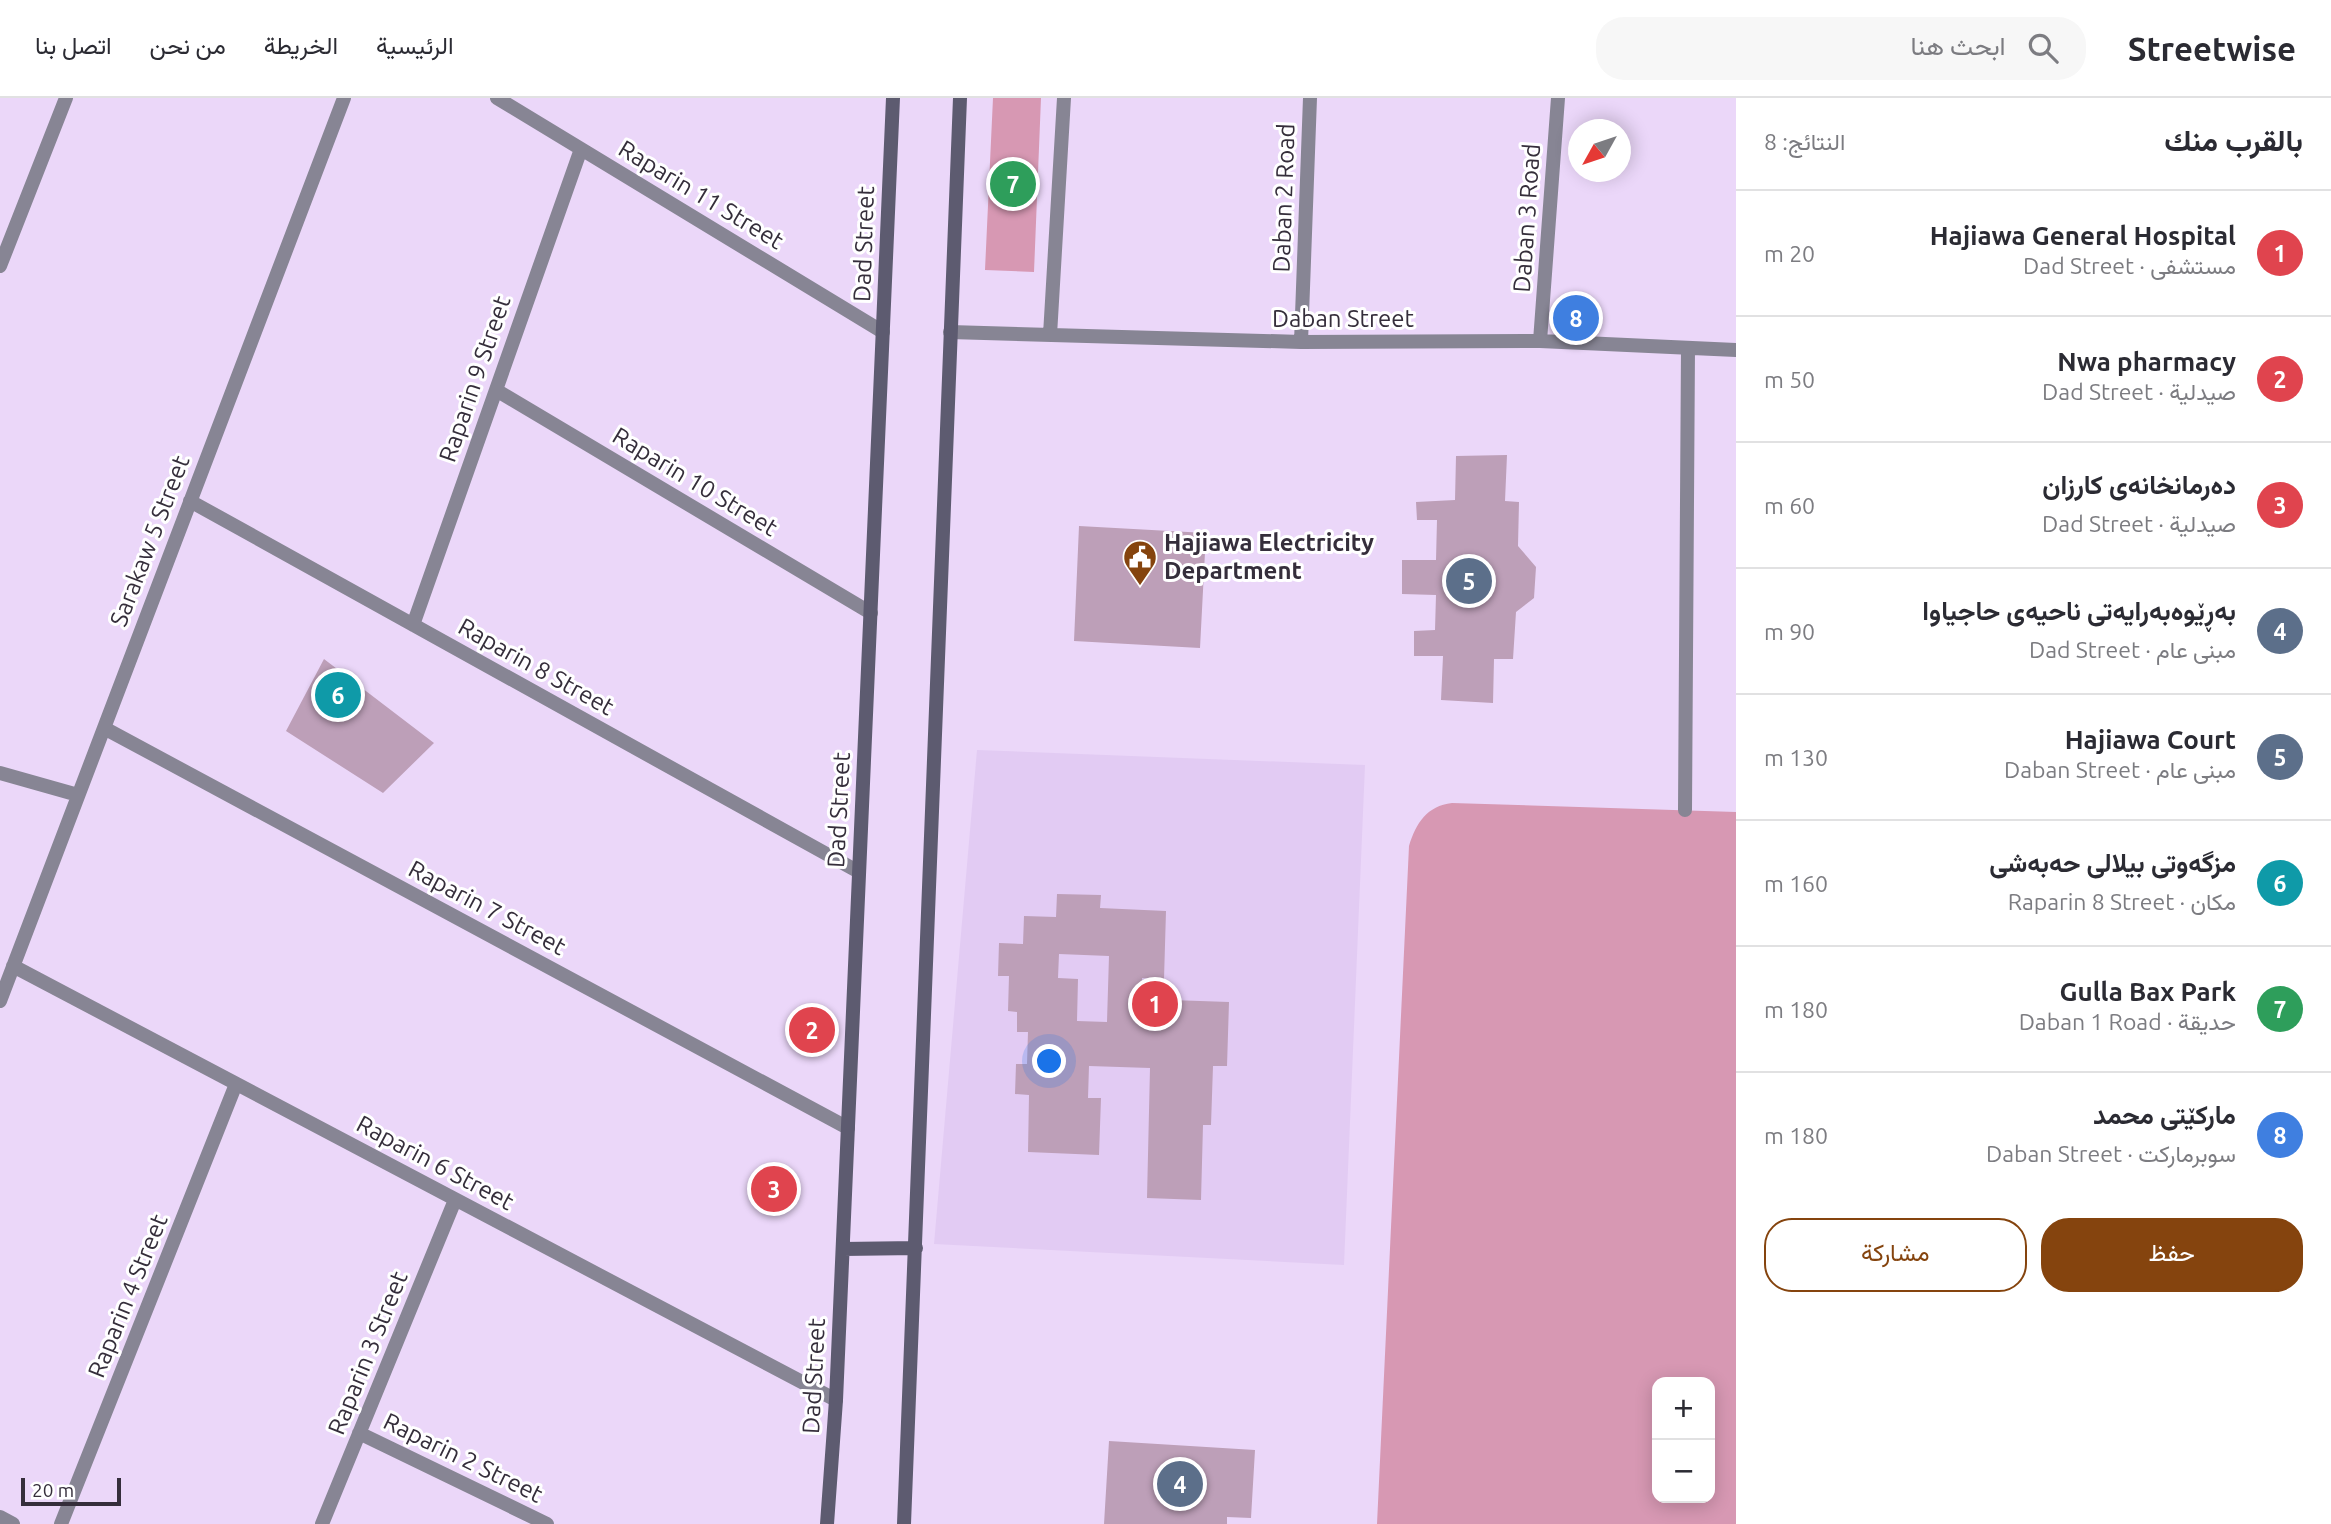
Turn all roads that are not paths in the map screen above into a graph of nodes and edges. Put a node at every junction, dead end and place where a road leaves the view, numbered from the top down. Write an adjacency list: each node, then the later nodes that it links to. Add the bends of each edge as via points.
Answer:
1 (66, 98): 10 (street)
2 (344, 98): 19 (street, Sarakaw 5 Street)
3 (497, 98): 9 (street, Raparin 11 Street)
4 (893, 98): 11 (street, Dad Street)
5 (960, 98): 12 (street)
6 (1064, 98): 13 (street)
7 (1310, 98): 15 (street, Daban 2 Road)
8 (1558, 98): 14 (street, Daban 3 Road)
9 (581, 149): 11 (street, Raparin 11 Street); 18 (street, Raparin 9 Street)
10 (0, 265)
11 (883, 331): 20 (street, Dad Street)
12 (950, 332): 13 (street, Daban Street); 32 (street)
13 (1050, 335): 15 (street, Daban Street)
14 (1540, 341): 15 (street, Daban Street); 16 (street, Daban Street)
15 (1301, 342)
16 (1688, 348): 17 (street, Daban Street); 25 (street)
17 (1736, 350)
18 (496, 390): 20 (street, Raparin 10 Street); 21 (street, Raparin 9 Street)
19 (190, 501): 21 (street, Raparin 8 Street); 22 (street, Sarakaw 5 Street)
20 (871, 612): 26 (street, Dad Street)
21 (413, 625): 26 (street, Raparin 8 Street)
22 (104, 727): 24 (street, Sarakaw 5 Street); 30 (street, Raparin 7 Street)
23 (0, 773): 24 (street)
24 (78, 796): 27 (street, Sarakaw 5 Street)
25 (1685, 810)
26 (859, 872): 30 (street, Dad Street)
27 (13, 966): 28 (street, Sarakaw 5 Street); 29 (street, Raparin 6 Street)
28 (0, 1001)
29 (236, 1084): 31 (street, Raparin 6 Street); 38 (street, Raparin 4 Street)
30 (848, 1128): 33 (street, Dad Street)
31 (455, 1200): 34 (street, Raparin 6 Street); 35 (street, Raparin 3 Street)
32 (916, 1248): 33 (street); 42 (street)
33 (843, 1249): 34 (street, Dad Street)
34 (836, 1400): 41 (street, Dad Street)
35 (359, 1433): 39 (street, Raparin 3 Street); 40 (street, Raparin 2 Street)
36 (0, 1517): 37 (street)
37 (13, 1524)
38 (61, 1524)
39 (322, 1524)
40 (547, 1524)
41 (827, 1524)
42 (904, 1524)

